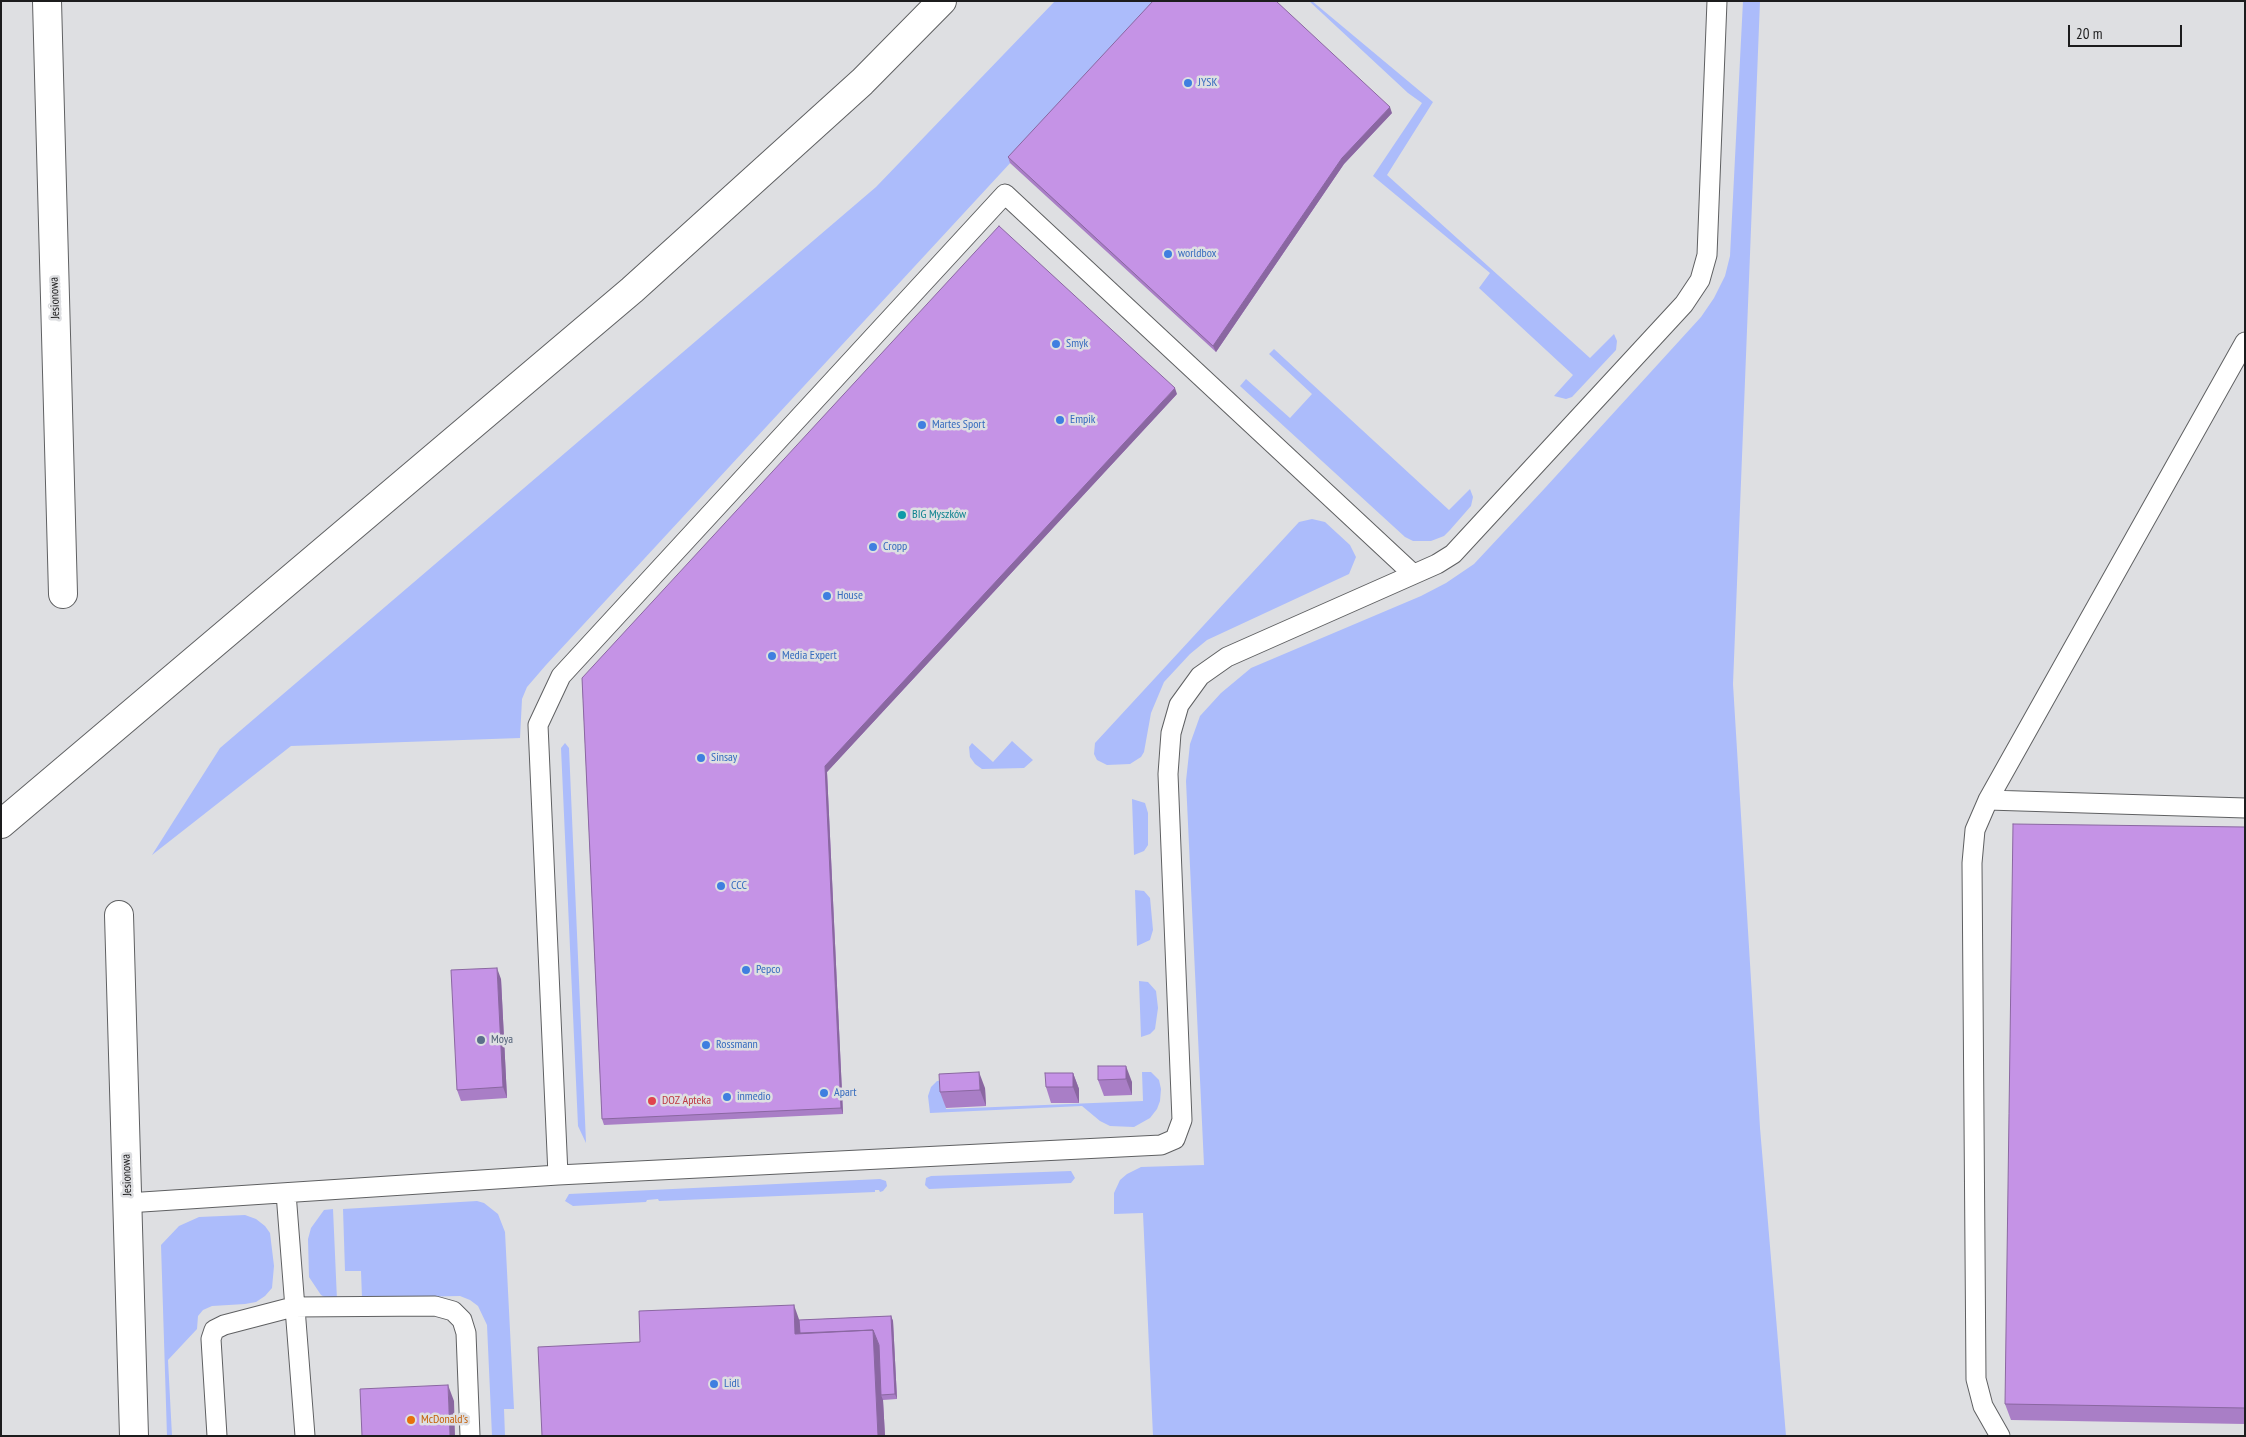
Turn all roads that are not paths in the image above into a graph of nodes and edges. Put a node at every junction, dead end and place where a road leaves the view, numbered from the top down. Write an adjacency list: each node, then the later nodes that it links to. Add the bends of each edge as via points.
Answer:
1 (47, 1): 6 (main road, Jesionowa)
2 (942, 1): 9 (main road, via 862,82 632,290)
3 (1717, 1): 5 (lane, via 1707,256 1700,280 1684,304 1452,554)
4 (2245, 342): 7 (lane)
5 (1413, 574): 11 (lane, via 1227,656 1200,676 1179,705 1171,733 1168,774 1182,1120 1175,1139 1161,1145); 11 (lane, via 1005,194 561,676 538,725)
6 (62, 594)
7 (1988, 800): 8 (lane); 19 (lane, via 1975,830 1972,863 1976,1379 1983,1406)
8 (2245, 808)
9 (1, 824)
10 (119, 915): 13 (main road, Jesionowa)
11 (558, 1175): 12 (lane)
12 (286, 1193): 13 (lane); 14 (lane)
13 (127, 1203): 15 (main road, Jesionowa)
14 (293, 1307): 16 (lane, via 214,1330 211,1339); 17 (lane); 18 (lane, via 434,1306 452,1311 462,1320 466,1333)
15 (134, 1436)
16 (217, 1436)
17 (305, 1436)
18 (470, 1436)
19 (2000, 1436)

